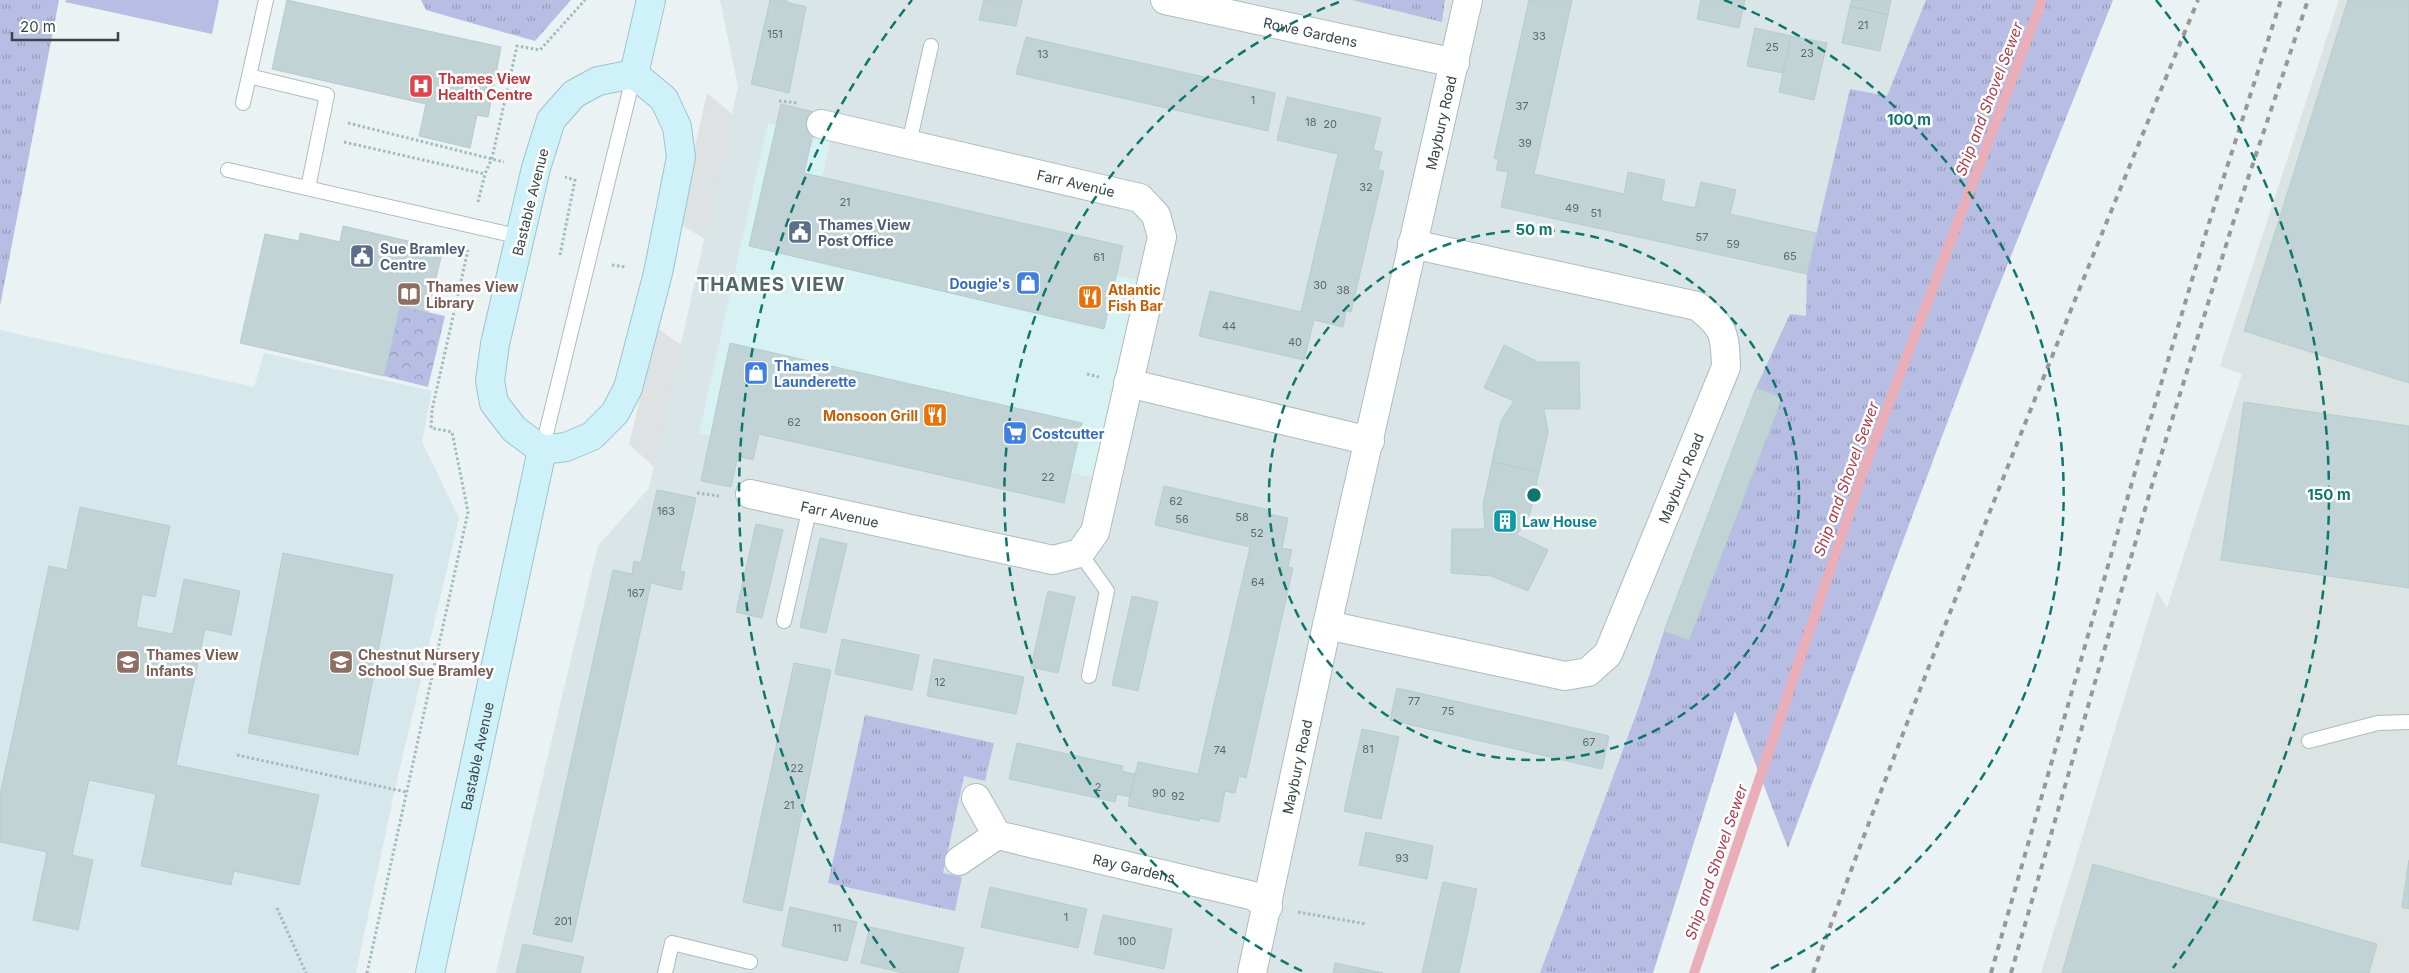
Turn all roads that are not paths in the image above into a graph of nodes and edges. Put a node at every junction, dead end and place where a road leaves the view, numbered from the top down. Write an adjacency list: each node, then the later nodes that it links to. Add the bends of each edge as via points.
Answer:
1 (266, 0): 8 (lane)
2 (651, 0): 7 (street, Bastable Avenue)
3 (1165, 0): 6 (street, Rowe Gardens)
4 (1468, 0): 6 (street, Maybury Road)
5 (931, 46): 11 (lane)
6 (1454, 63): 15 (street, Maybury Road)
7 (634, 74): 14 (street, Bastable Avenue, via 598,81 574,94 551,120 536,168); 18 (lane, Bastable Avenue); 18 (street, via 664,99 677,127 681,158 658,273 628,388 615,413 592,436 566,447)
8 (249, 76): 9 (lane); 13 (lane, via 327,95)
9 (243, 103)
10 (821, 124): 11 (street, Farr Avenue)
11 (909, 143): 16 (street, Farr Avenue, via 1140,198 1156,216 1162,237)
12 (228, 170): 13 (lane)
13 (308, 188): 14 (lane)
14 (521, 237): 18 (street, Bastable Avenue, via 495,344 490,381 494,402 514,429)
15 (1412, 244): 17 (street, Maybury Road); 23 (street, Maybury Road, via 1697,306 1717,321 1726,343 1726,367 1608,654 1588,672 1565,676)
16 (1128, 383): 17 (street); 21 (street, Farr Avenue, via 1094,532)
17 (1370, 441): 23 (street, Maybury Road)
18 (542, 450): 32 (street, Bastable Avenue)
19 (750, 494): 20 (street, Farr Avenue)
20 (810, 507): 21 (street, Farr Avenue, via 1053,560); 22 (lane)
21 (1080, 553): 24 (lane, via 1107,591)
22 (784, 621)
23 (1327, 625): 30 (street, Maybury Road)
24 (1089, 676)
25 (2409, 722): 26 (lane, via 2378,723)
26 (2309, 741)
27 (976, 798): 28 (street)
28 (997, 835): 29 (street); 30 (street, Ray Gardens, via 1254,896)
29 (959, 862)
30 (1268, 907): 34 (street, Maybury Road)
31 (750, 962): 33 (lane, via 672,943)
32 (430, 973)
33 (665, 973)
34 (1252, 973)

